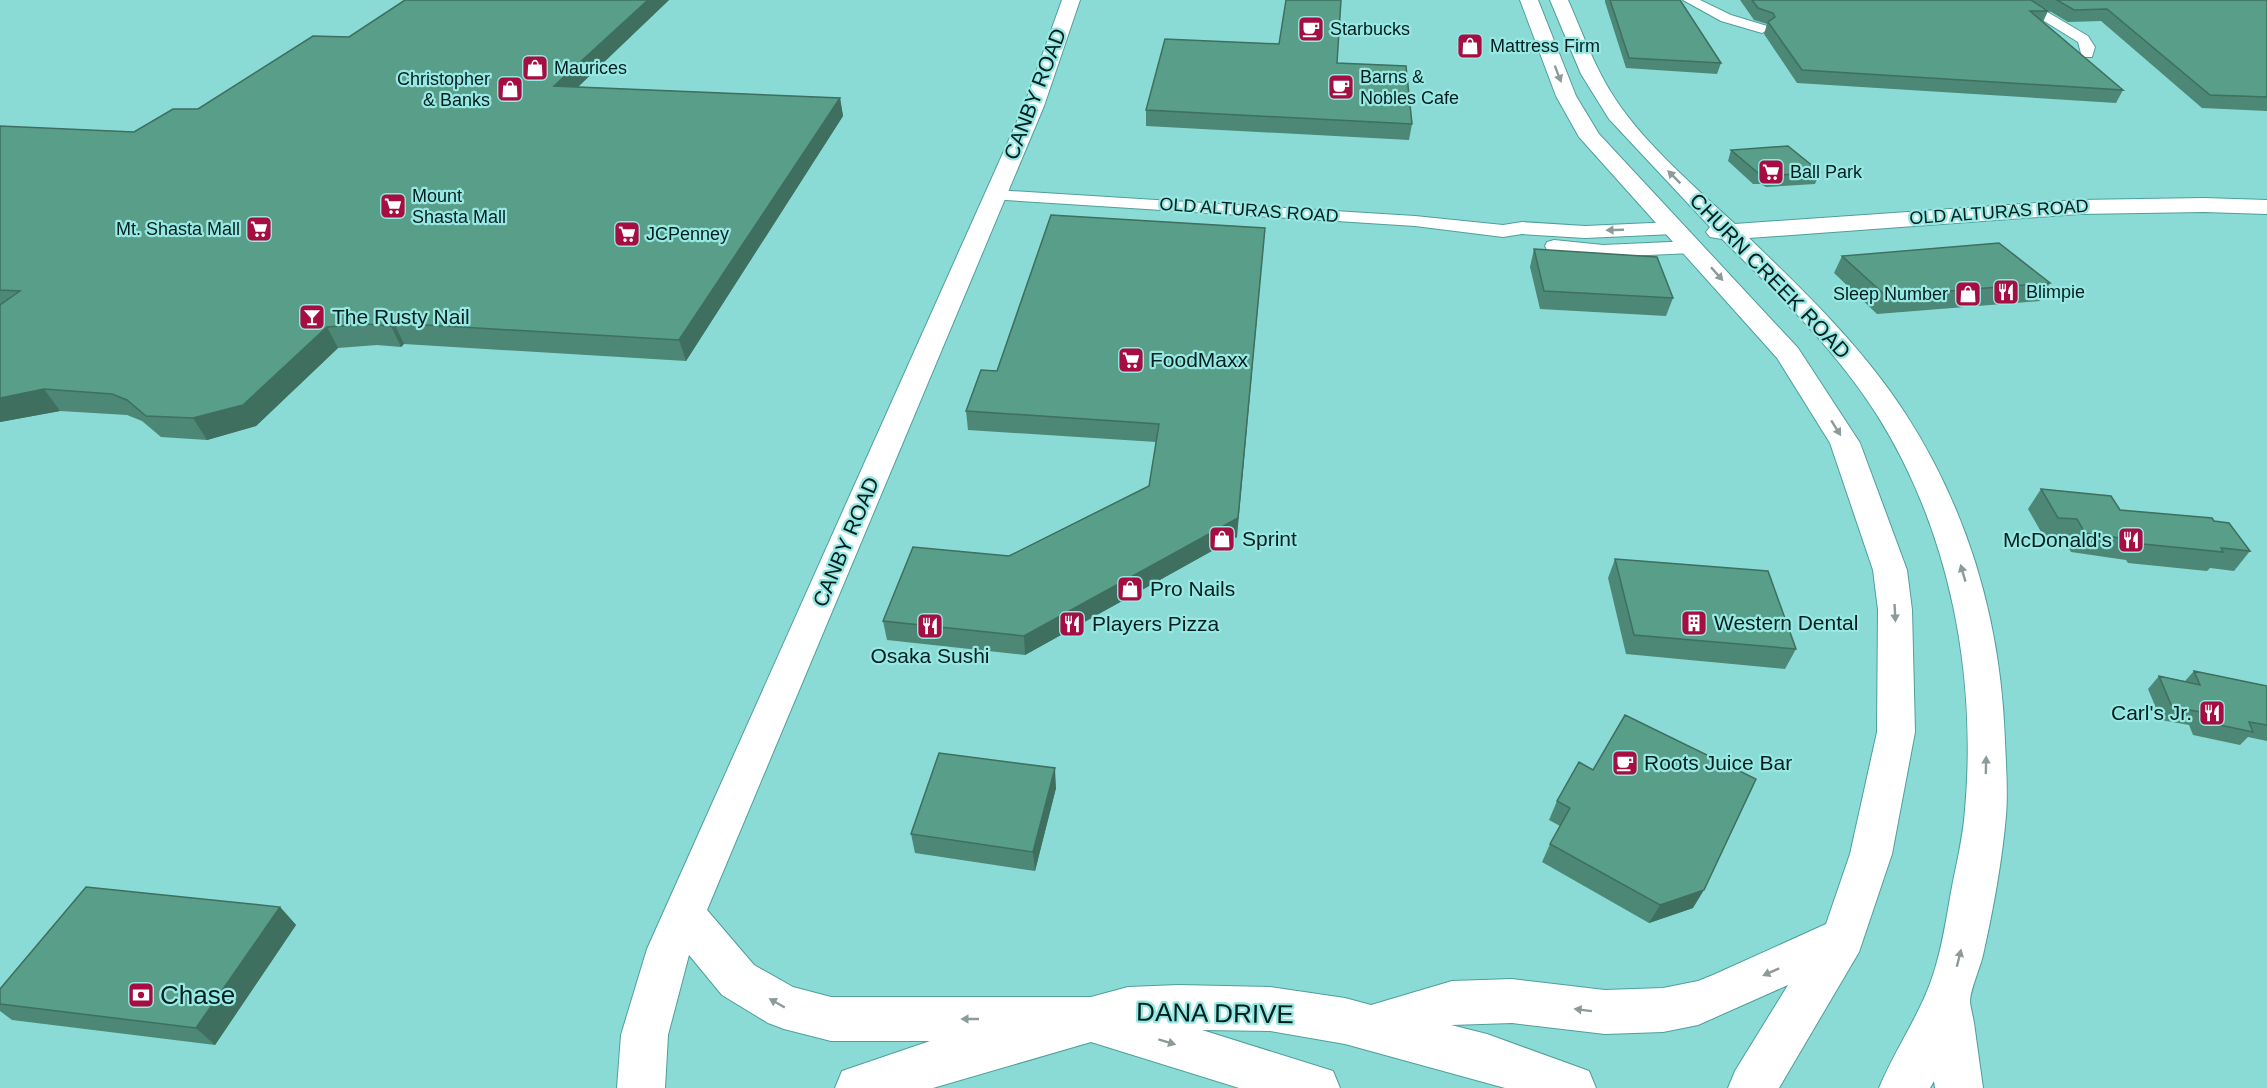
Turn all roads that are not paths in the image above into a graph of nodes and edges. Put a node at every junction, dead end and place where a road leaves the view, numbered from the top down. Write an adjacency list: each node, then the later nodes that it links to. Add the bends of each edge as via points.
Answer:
1 (1071, 0): 8 (main road, CANBY ROAD, via 1034,106)
2 (1529, 0): 12 (main road, CHURN CREEK ROAD, one-way to 12, via 1566,96 1590,137)
3 (1559, 0): 11 (main road, CHURN CREEK ROAD, one-way to 3, via 1629,131 1605,101)
4 (1690, 0): 6 (street, via 1726,18)
5 (2017, 0): 7 (street, via 2083,39 2088,47)
6 (1762, 29)
7 (2086, 54)
8 (995, 195): 10 (street, OLD ALTURAS ROAD, via 1415,221); 13 (main road, CANBY ROAD)
9 (2267, 207): 11 (main road, OLD ALTURAS ROAD, via 2123,203)
10 (1503, 231): 12 (street, OLD ALTURAS ROAD, one-way to 10, via 1522,228); 12 (street, OLD ALTURAS ROAD, via 1529,242 1603,251)
11 (1731, 233): 12 (main road, OLD ALTURAS ROAD); 15 (main road, CHURN CREEK ROAD, one-way to 11, via 1960,956 1985,816 1987,708 1977,628 1956,549 1922,466 1860,371 1806,308)
12 (1683, 237): 14 (main road, CHURN CREEK ROAD, one-way to 14, via 1788,354 1845,443 1890,570 1895,610 1896,732 1871,854)
13 (684, 915): 16 (main road, one-way to 13, via 831,1019 784,1007 738,980); 18 (main road, CANBY ROAD, via 656,985 641,1058)
14 (1843, 938): 17 (main road, one-way to 17, via 1728,991 1663,1010 1605,1012 1512,1001 1452,1003); 22 (main road, CHURN CREEK ROAD)
15 (1947, 1000): 23 (main road, CHURN CREEK ROAD, via 1927,1048); 24 (main road)
16 (1091, 1019): 17 (main road, DANA DRIVE, via 1128,1009 1238,1008 1270,1009); 19 (main road, DANA DRIVE); 20 (main road, one-way to 20)
17 (1373, 1027): 21 (main road, DANA DRIVE, via 1487,1058)
18 (641, 1088)
19 (860, 1088)
20 (1316, 1088)
21 (1572, 1088)
22 (1752, 1088)
23 (1903, 1088)
24 (1959, 1088)

